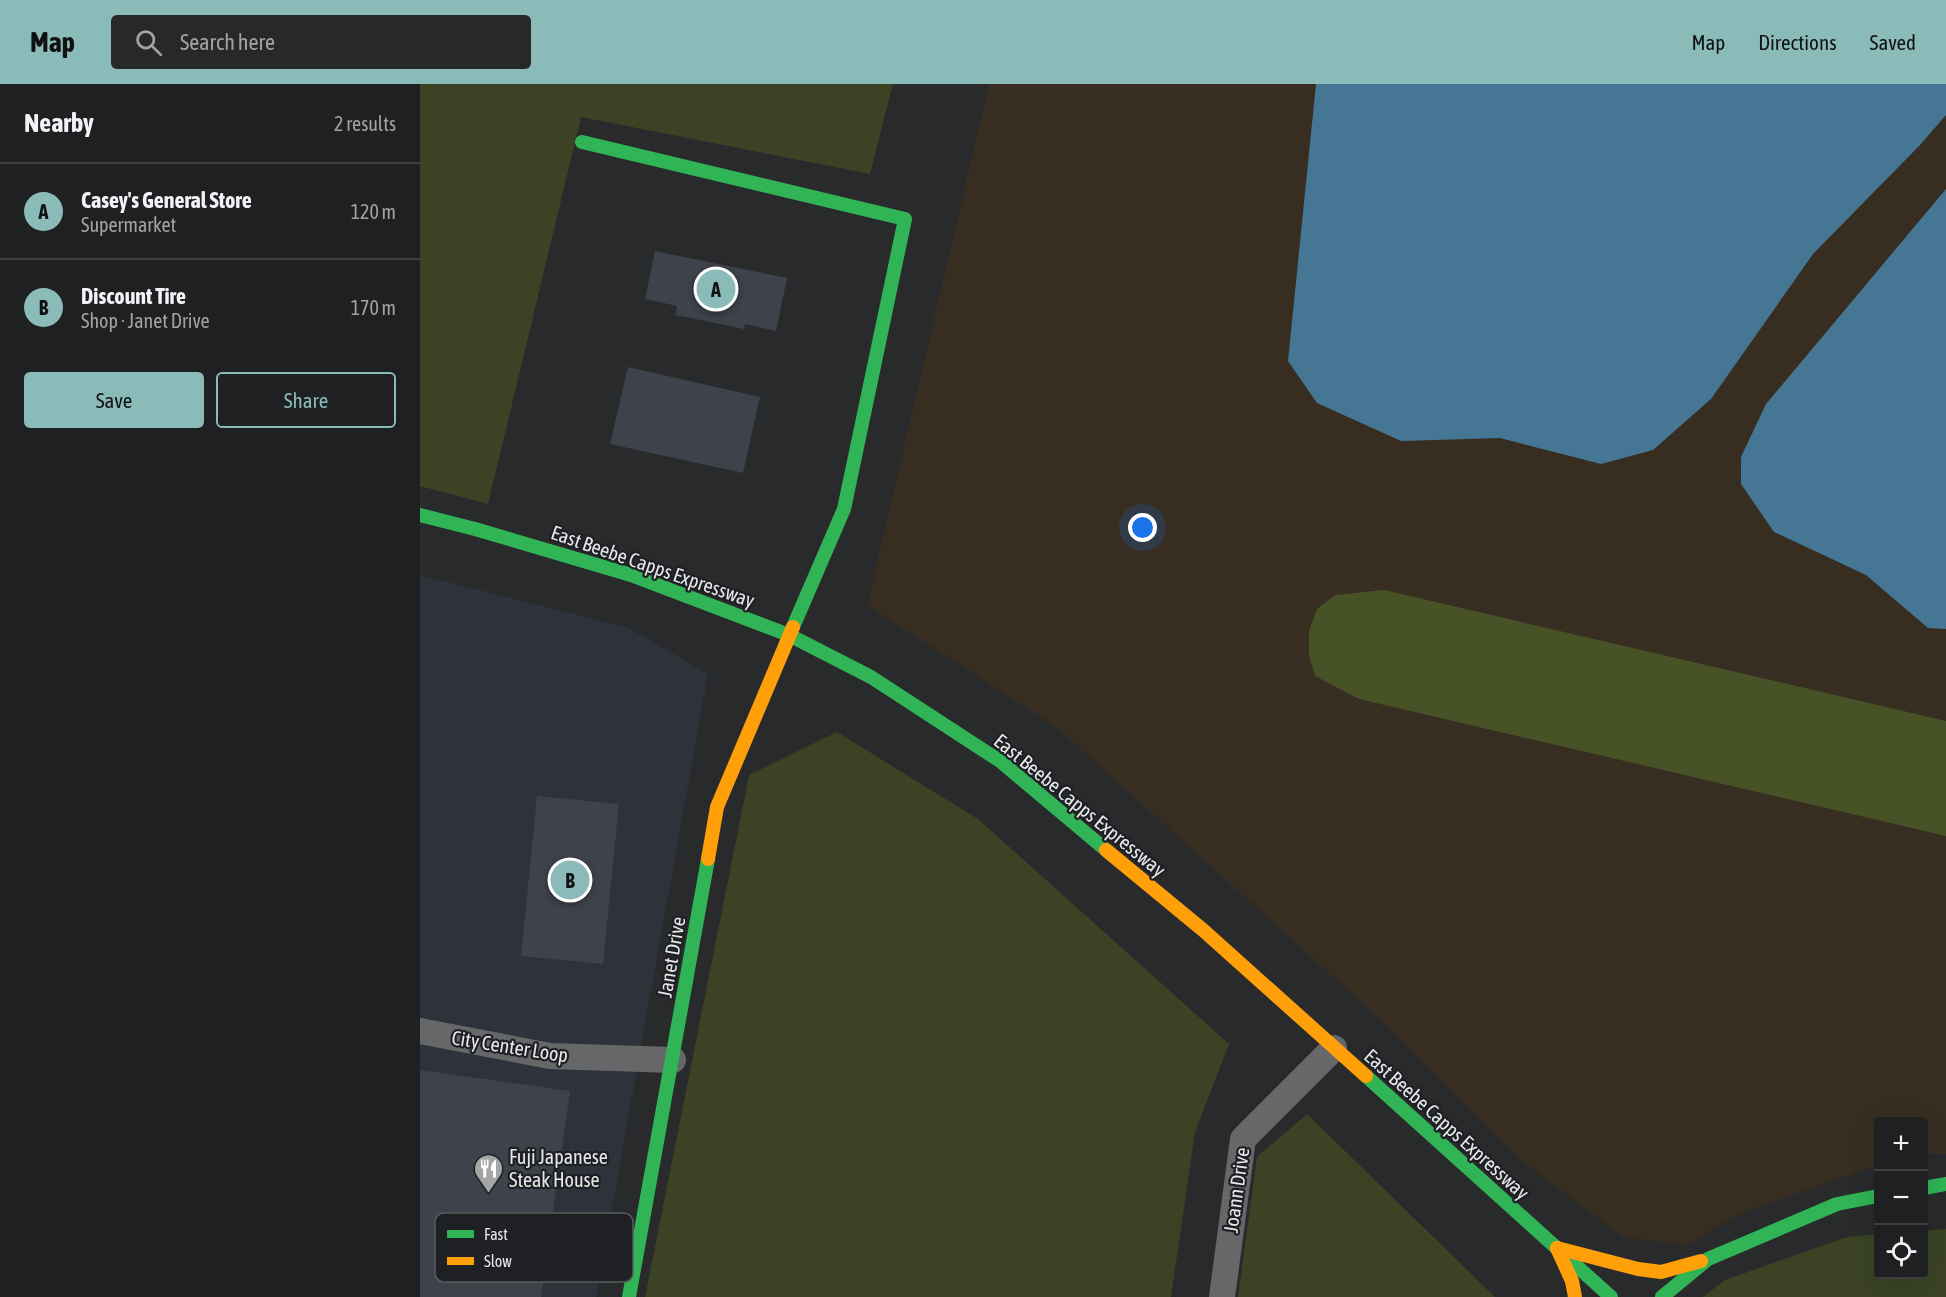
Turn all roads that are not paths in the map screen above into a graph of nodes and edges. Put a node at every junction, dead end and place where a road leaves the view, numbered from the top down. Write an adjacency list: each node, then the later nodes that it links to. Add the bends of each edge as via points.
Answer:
1 (582, 142): 3 (main road, Janet Drive, via 905,219 844,509)
2 (420, 515): 3 (main road, East Beebe Capps Expressway, via 632,575)
3 (789, 634): 5 (main road, East Beebe Capps Expressway, via 871,677 1000,761 1203,930); 6 (main road, Janet Drive, via 717,807)
4 (420, 1031): 6 (street, City Center Loop, via 550,1056)
5 (1334, 1048): 10 (main road, East Beebe Capps Expressway); 15 (street, Joann Drive, via 1243,1139)
6 (673, 1060): 12 (main road, Janet Drive)
7 (1946, 1184): 8 (main road)
8 (1928, 1187)
9 (1874, 1197): 11 (main road, via 1837,1204)
10 (1557, 1248): 11 (main road, via 1661,1272); 16 (main road); 17 (main road, East Beebe Capps Expressway)
11 (1708, 1259): 18 (main road)
12 (633, 1275)
13 (632, 1282): 14 (main road, Janet Drive)
14 (629, 1297)
15 (1222, 1297)
16 (1575, 1297)
17 (1611, 1297)
18 (1662, 1297)

